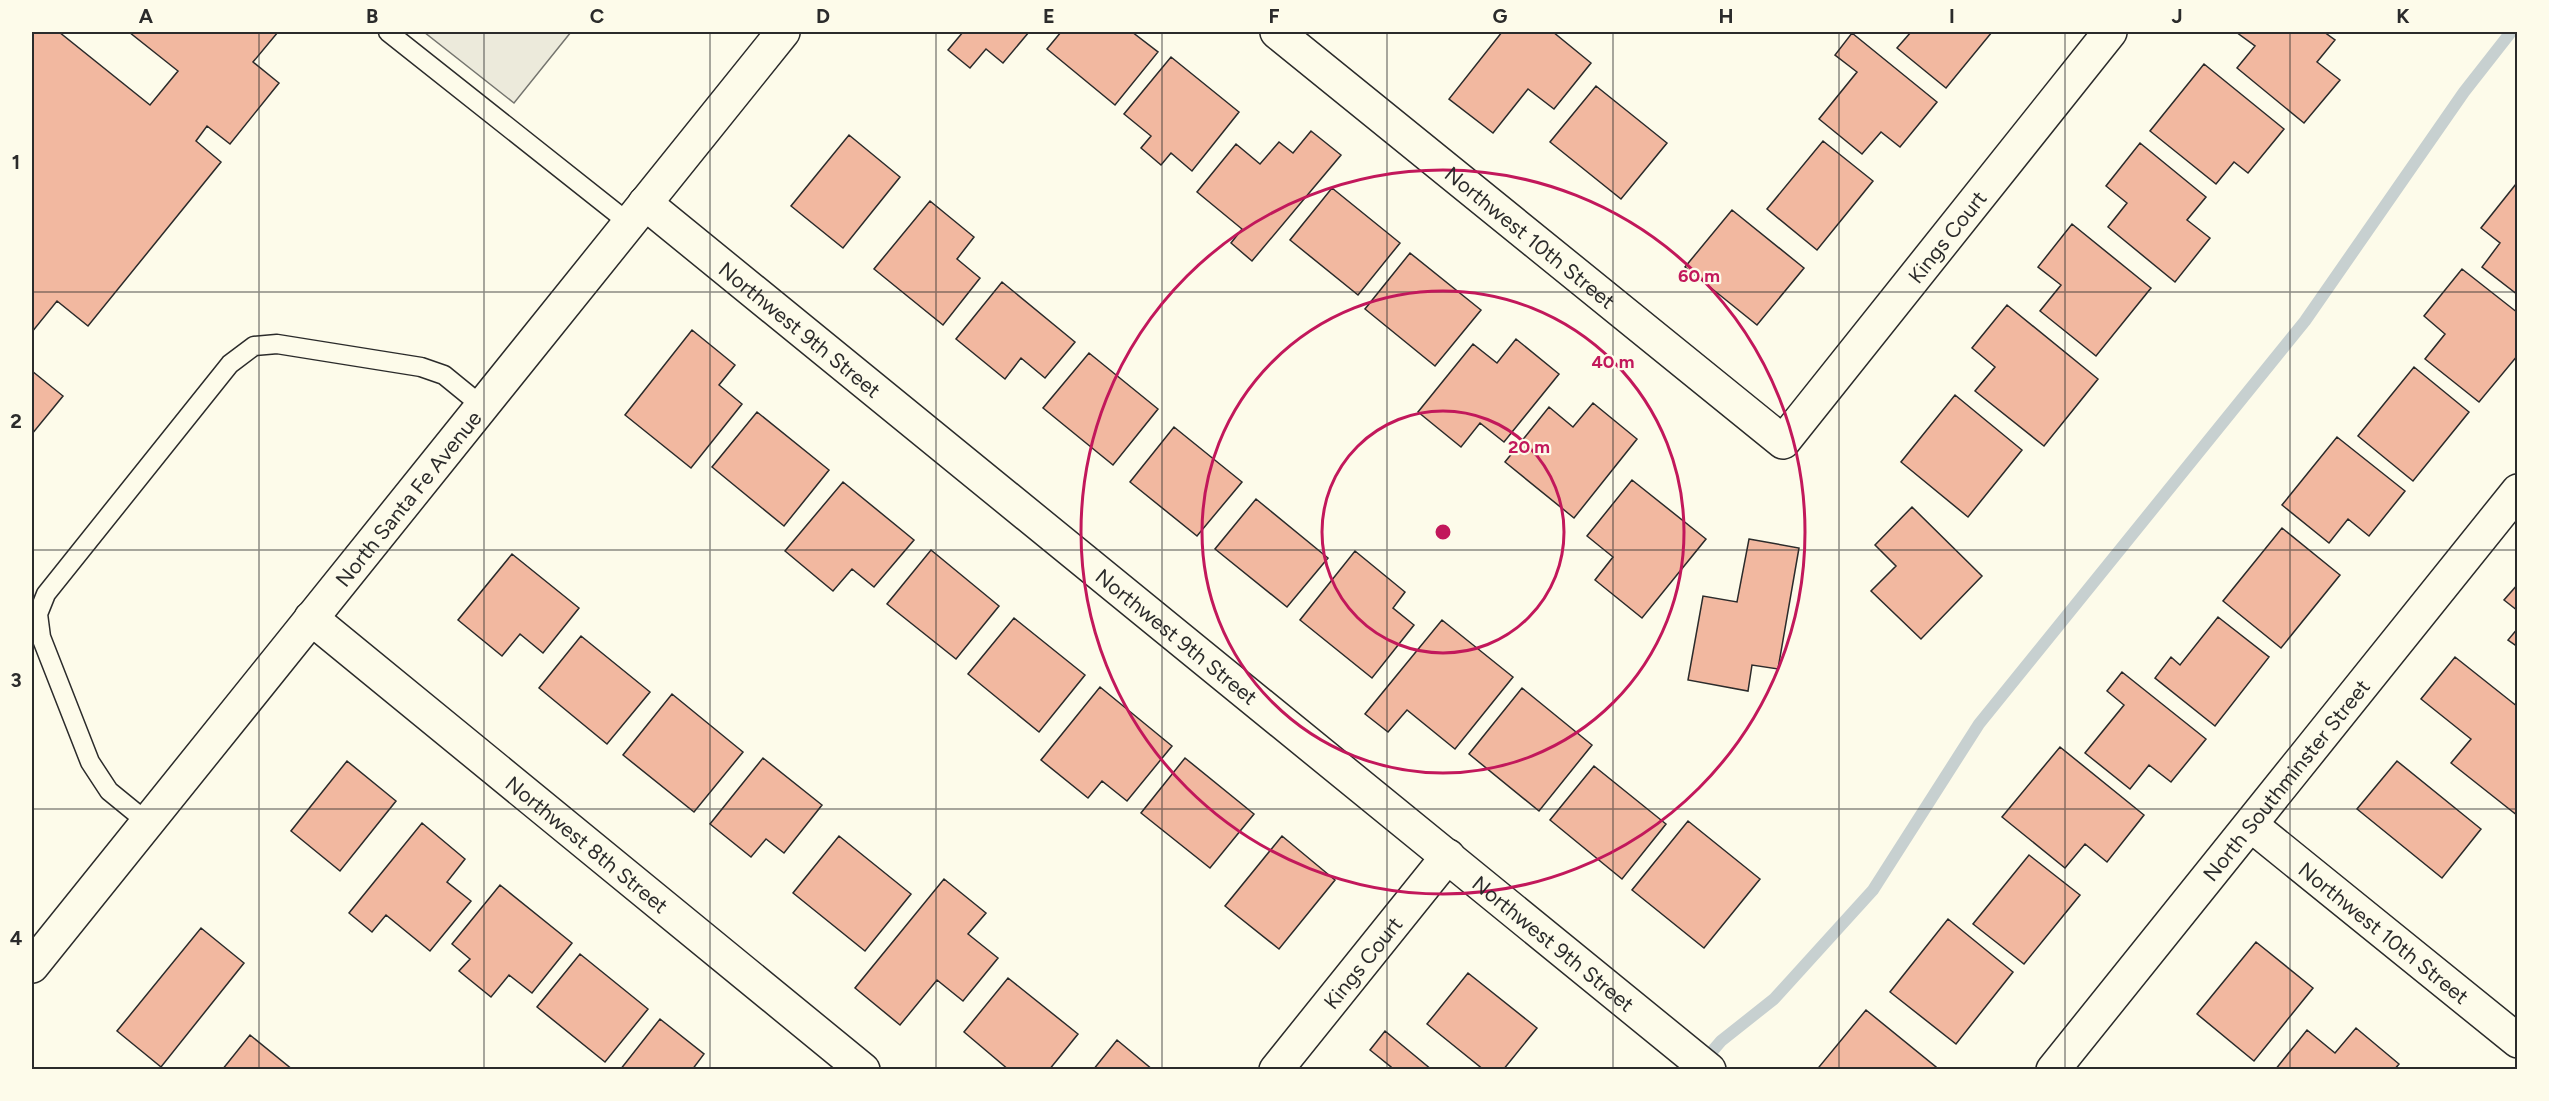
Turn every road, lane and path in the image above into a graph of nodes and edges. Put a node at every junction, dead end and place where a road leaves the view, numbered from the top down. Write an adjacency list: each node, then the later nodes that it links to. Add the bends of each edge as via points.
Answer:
1 (388, 32): 5 (lane)
2 (783, 32): 5 (street, North Santa Fe Avenue)
3 (1276, 32): 7 (street, Northwest 10th Street)
4 (2110, 32): 7 (street, Kings Court)
5 (637, 213): 6 (street, North Santa Fe Avenue); 12 (street, Northwest 9th Street)
6 (482, 406): 9 (street, North Santa Fe Avenue); 10 (lane, via 444,375 399,364 277,344 254,346 230,364 46,594 39,614 41,637 90,762 110,791)
7 (1783, 442)
8 (2517, 491): 11 (street, North Southminster Street)
9 (311, 618): 10 (street, North Santa Fe Avenue); 15 (street, Northwest 8th Street)
10 (147, 822): 13 (street, North Santa Fe Avenue)
11 (2251, 825): 14 (street, Northwest 10th Street); 18 (street, North Southminster Street)
12 (1448, 856): 16 (street, Kings Court); 17 (street, Northwest 9th Street)
13 (32, 966)
14 (2517, 1041)
15 (863, 1070)
16 (1275, 1070)
17 (1709, 1070)
18 (2053, 1070)

